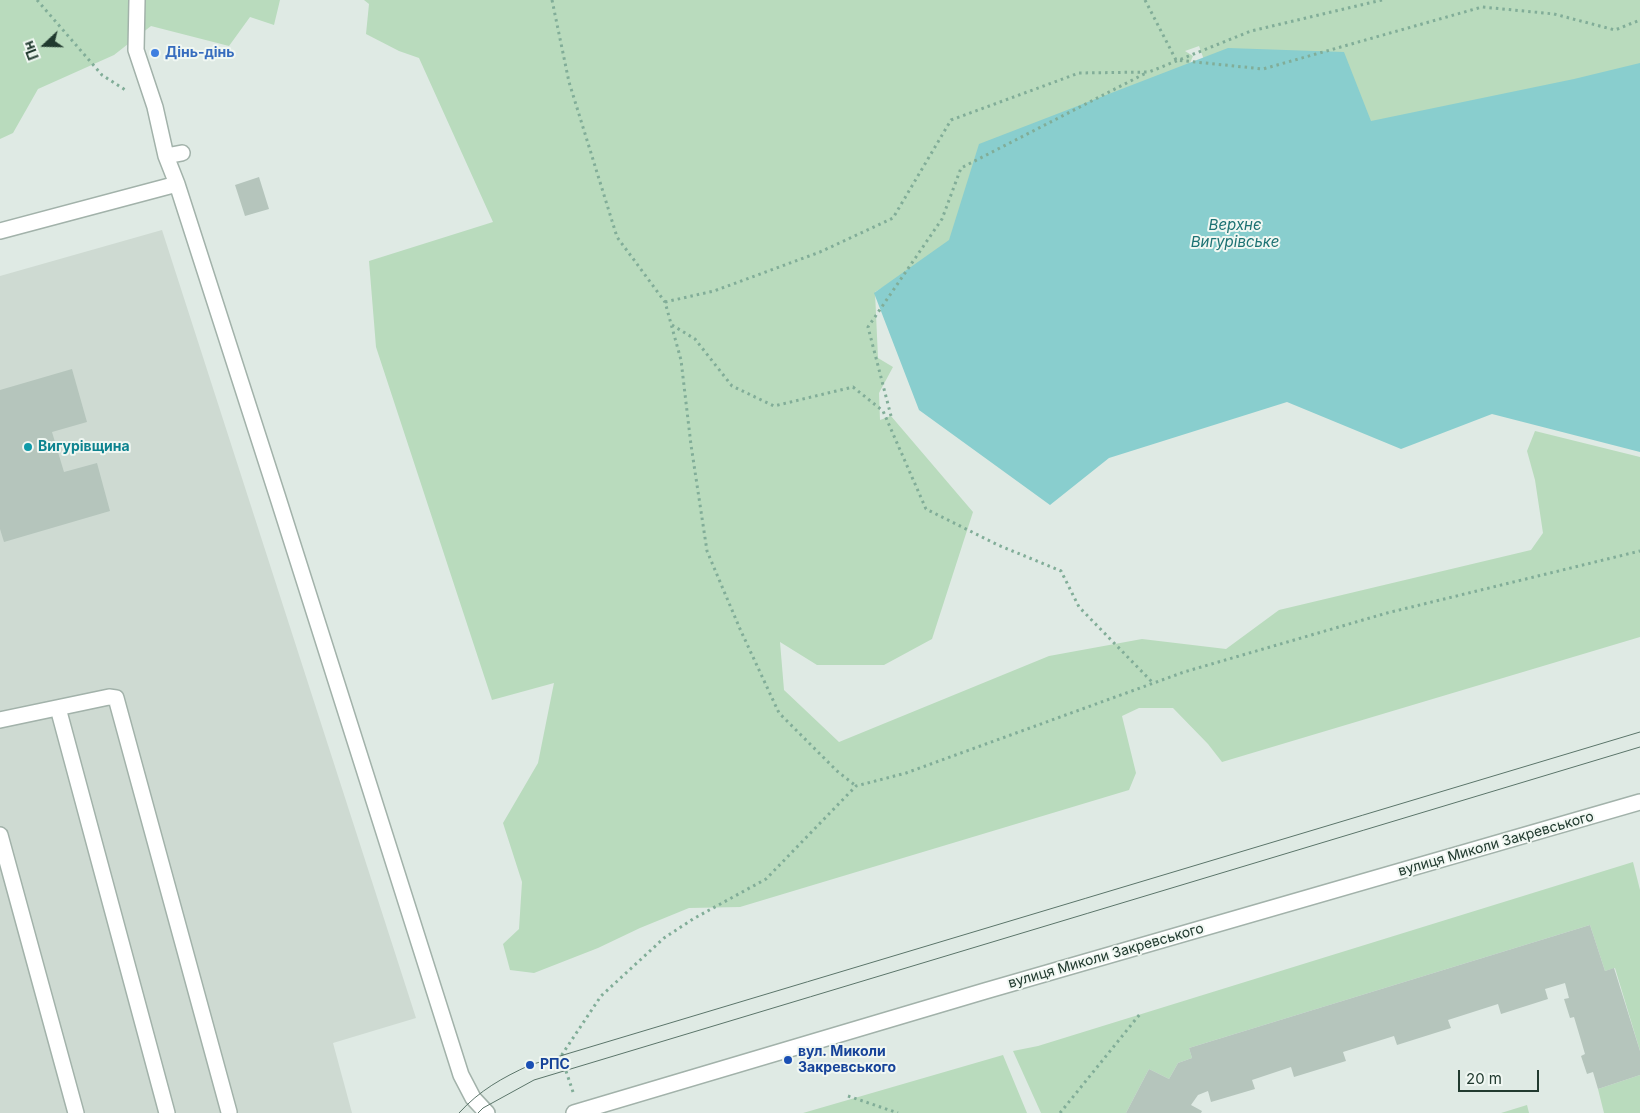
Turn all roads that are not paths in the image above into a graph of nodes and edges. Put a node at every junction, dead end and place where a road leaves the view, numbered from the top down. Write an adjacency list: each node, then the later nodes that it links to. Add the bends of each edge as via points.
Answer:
1 (137, 0): 3 (street, via 136,50 155,107)
2 (182, 153): 3 (street)
3 (166, 156): 4 (street)
4 (177, 184): 5 (street); 14 (street, via 461,1075 473,1098)
5 (0, 231)
6 (58, 708): 7 (street); 10 (street, via 109,697 118,701); 13 (street)
7 (0, 720)
8 (1640, 802): 11 (street, вулиця Миколи Закревського, via 985,990)
9 (0, 835): 12 (street)
10 (229, 1112)
11 (576, 1112)
12 (76, 1113)
13 (166, 1113)
14 (487, 1113)

